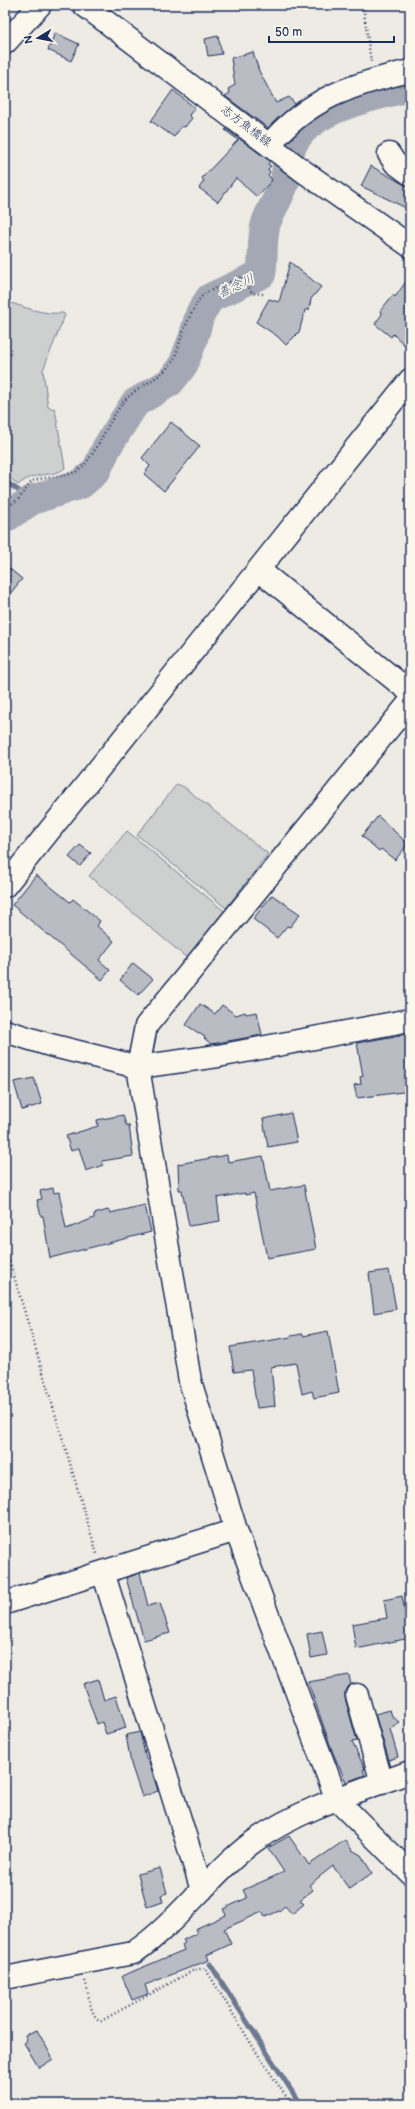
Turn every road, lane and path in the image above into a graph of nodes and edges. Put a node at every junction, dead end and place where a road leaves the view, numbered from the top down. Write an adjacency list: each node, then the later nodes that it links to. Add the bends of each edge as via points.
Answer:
1 (40, 5): 4 (street)
2 (84, 5): 7 (street, 志方魚橋線)
3 (363, 5): 6 (path)
4 (5, 43)
5 (410, 71): 6 (street)
6 (374, 80): 7 (street, via 337,93 303,112 283,128)
7 (274, 148): 10 (street, 志方魚橋線)
8 (389, 154): 9 (street, via 395,163)
9 (410, 174)
10 (410, 246)
11 (263, 294): 13 (path, via 252,293 242,276 218,286 200,298 172,362 125,399 109,422 92,456 78,470 32,481 18,500)
12 (410, 380): 14 (street)
13 (5, 508)
14 (259, 570): 15 (street); 17 (street)
15 (410, 692)
16 (410, 702): 20 (street, via 146,1026)
17 (5, 886)
18 (410, 1020): 20 (street, via 218,1056)
19 (5, 1031): 20 (street)
20 (138, 1068): 22 (street, via 190,1381)
21 (5, 1246): 23 (path)
22 (236, 1530): 23 (street); 28 (street)
23 (103, 1572): 24 (street); 30 (street)
24 (5, 1603)
25 (357, 1695): 27 (street)
26 (410, 1772): 27 (street)
27 (382, 1783): 28 (street)
28 (337, 1800): 29 (street); 30 (street, via 286,1822 253,1842 224,1866)
29 (410, 1873)
30 (202, 1890): 31 (street, via 149,1942 133,1953)
31 (80, 1963): 32 (street); 33 (path, via 92,2009 95,2017 101,2021 194,1970 204,1968)
32 (5, 1978)
33 (291, 2104)

